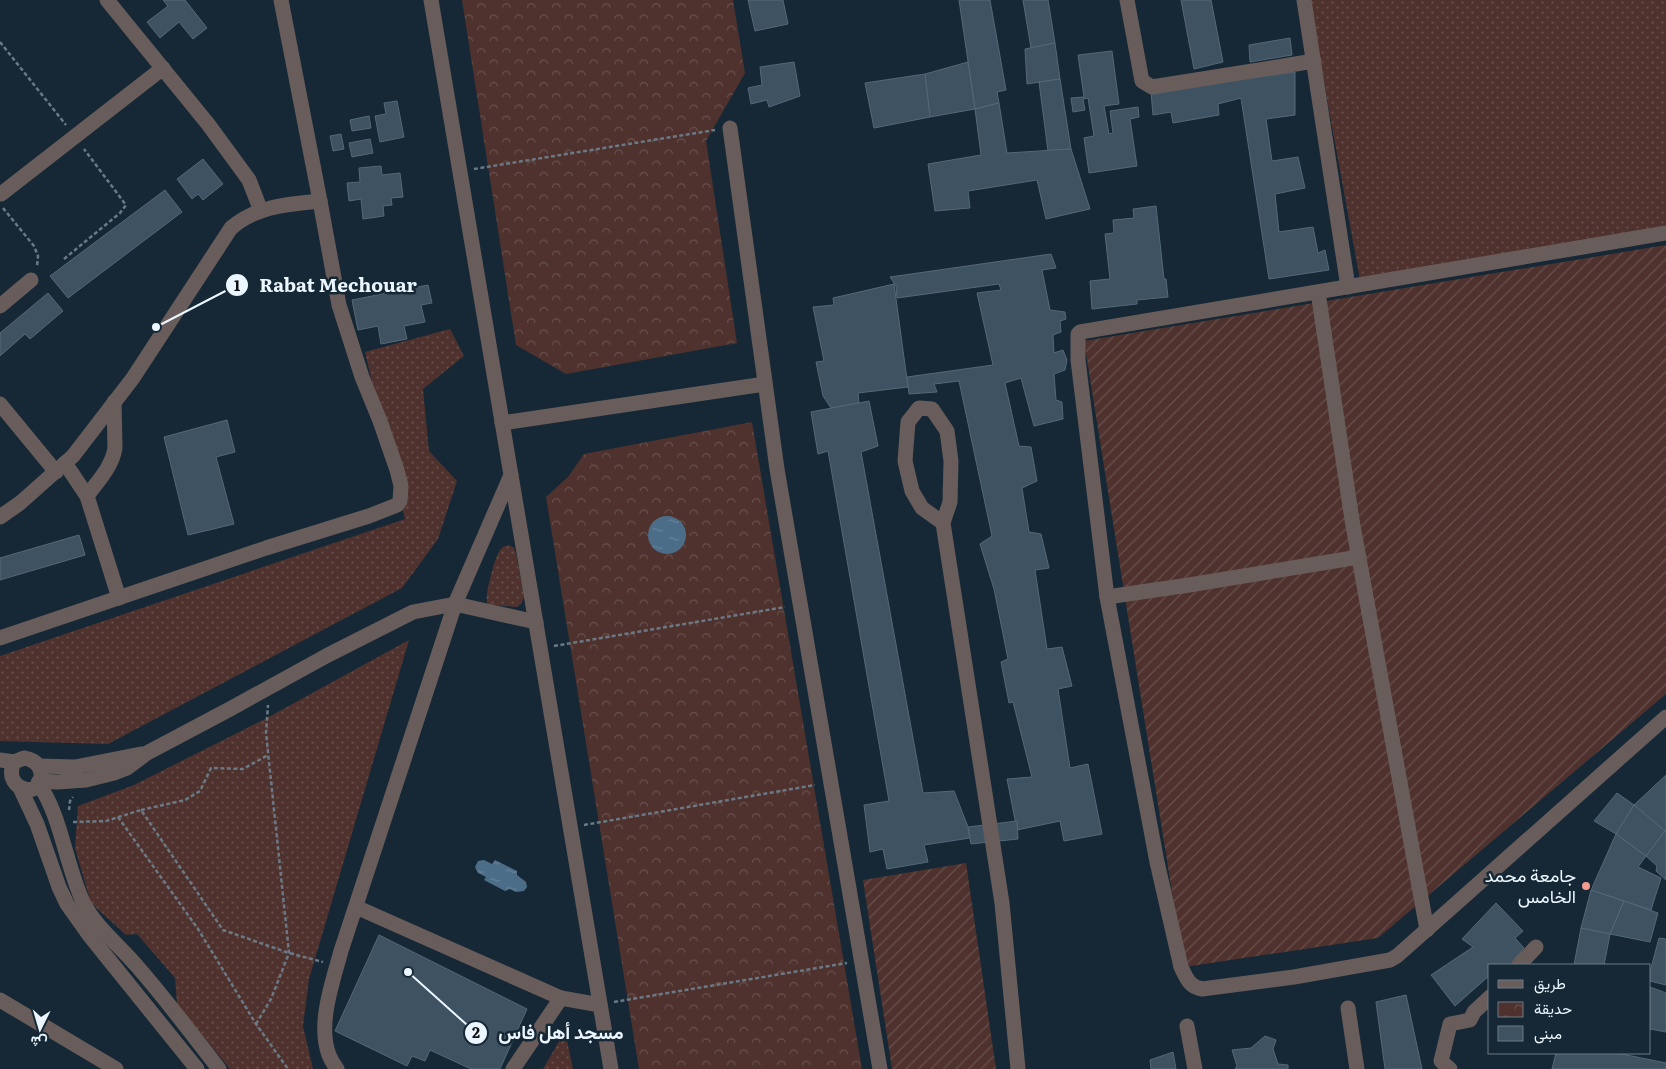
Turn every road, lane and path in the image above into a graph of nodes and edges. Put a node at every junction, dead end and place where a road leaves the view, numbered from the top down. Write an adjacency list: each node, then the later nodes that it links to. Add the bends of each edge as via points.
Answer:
1 (107, 0): 7 (street)
2 (280, 0): 11 (street)
3 (431, 0): 9 (street)
4 (1127, 0): 6 (street, via 1142,81 1152,87)
5 (1304, 0): 6 (street)
6 (1314, 62): 15 (street)
7 (163, 68): 10 (street); 12 (street, via 249,180)
8 (730, 128): 9 (path); 18 (street)
9 (460, 172): 21 (street)
10 (1, 199): 14 (path, via 38,256)
11 (320, 201): 12 (street); 29 (street, via 339,305 397,470 400,500 397,505 368,516)
12 (261, 210): 19 (street, via 241,220 223,239)
13 (1666, 233): 15 (street)
14 (31, 280): 17 (street)
15 (1348, 287): 16 (street)
16 (1318, 292): 27 (street); 28 (street, via 1078,334 1078,360)
17 (0, 306)
18 (765, 384): 21 (street); 31 (street)
19 (114, 402): 22 (street); 24 (street, via 114,456)
20 (0, 404): 22 (street)
21 (502, 422): 23 (street)
22 (61, 468): 24 (street); 25 (street)
23 (511, 475): 30 (street); 32 (street)
24 (86, 496): 29 (street)
25 (0, 517)
26 (942, 523): 26 (street, via 922,508 912,491 905,461 908,422 919,408 932,409 947,431 951,460 950,502); 69 (street, via 1002,903)
27 (1359, 557): 28 (street); 48 (street)
28 (1107, 597): 48 (street, via 1157,862 1181,967 1188,982 1197,988 1211,989 1390,960)
29 (119, 598): 33 (street)
30 (455, 604): 32 (street); 39 (street, via 413,612 147,753); 47 (street)
31 (799, 604): 34 (path); 40 (street)
32 (536, 622): 34 (street)
33 (0, 638)
34 (540, 649): 46 (street)
35 (260, 708): 37 (path, via 268,704)
36 (1666, 717): 48 (street)
37 (268, 755): 43 (path, via 243,769 211,768 200,791 193,796); 50 (path)
38 (7, 761): 39 (street, via 24,758 35,762); 41 (street)
39 (38, 777): 41 (street, via 32,789); 45 (street)
40 (830, 782): 46 (path); 51 (street)
41 (11, 785): 62 (street, via 37,824 67,904)
42 (75, 795): 45 (path)
43 (141, 810): 44 (path); 50 (path, via 223,930)
44 (118, 817): 45 (path, via 106,821); 59 (path, via 198,929)
45 (62, 821): 63 (street, via 75,882 85,906 136,964)
46 (570, 827): 57 (street)
47 (356, 907): 53 (street); 54 (street)
48 (1427, 930)
49 (1536, 947): 52 (street)
50 (289, 953): 53 (path); 59 (path, via 271,999)
51 (861, 959): 57 (path); 68 (street)
52 (1520, 964)
53 (337, 966): 65 (street, via 324,1031 329,1055)
54 (561, 998): 57 (street); 66 (street)
55 (1488, 999): 72 (street, via 1470,1020 1450,1024 1441,1061)
56 (0, 1000): 61 (street)
57 (600, 1005): 67 (street)
58 (1348, 1008): 71 (street)
59 (256, 1024): 64 (path)
60 (1187, 1026): 70 (street)
61 (116, 1069)
62 (197, 1069)
63 (219, 1069)
64 (288, 1069)
65 (337, 1069)
66 (513, 1069)
67 (611, 1069)
68 (880, 1069)
69 (1018, 1069)
70 (1195, 1069)
71 (1358, 1069)
72 (1450, 1069)

